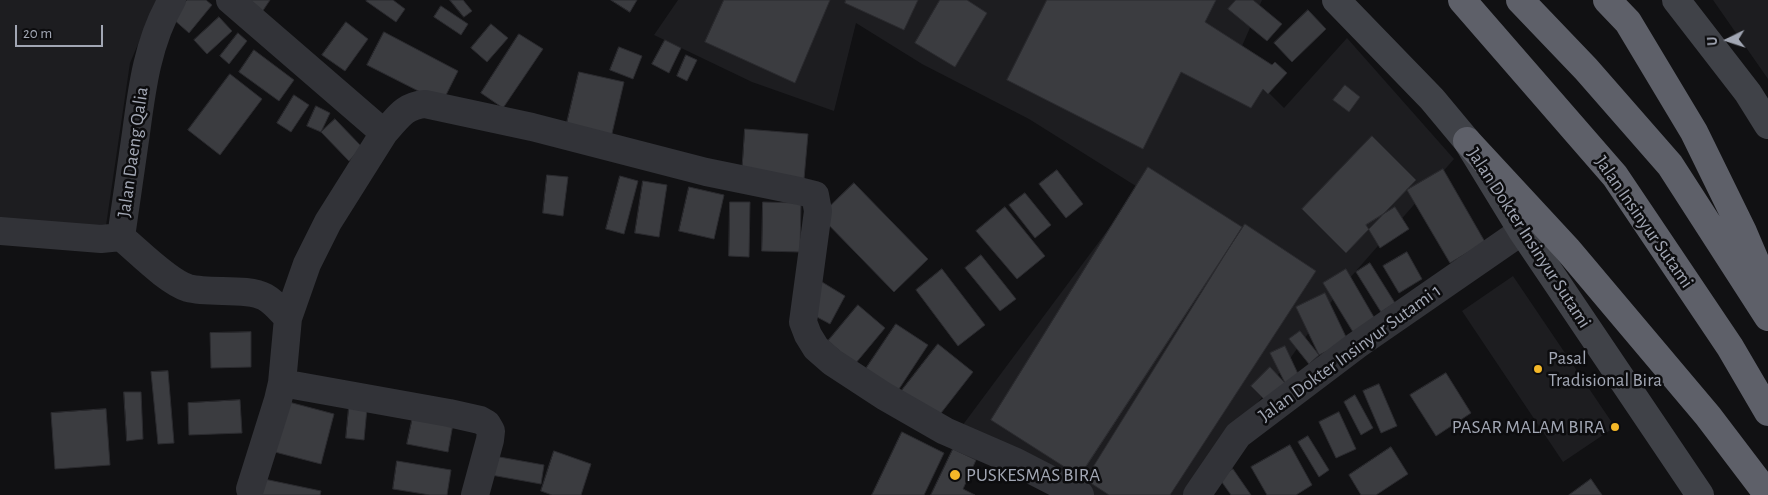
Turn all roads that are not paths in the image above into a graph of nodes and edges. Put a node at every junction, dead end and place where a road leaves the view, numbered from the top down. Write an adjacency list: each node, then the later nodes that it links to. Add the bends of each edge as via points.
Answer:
1 (172, 0): 13 (street, Jalan Daeng Qalia, via 149,56)
2 (230, 0): 9 (street)
3 (1336, 0): 10 (street, Jalan Dokter Insinyur Sutami, via 1432,99)
4 (1462, 0): 18 (highway, Jalan Insinyur Sutami, via 1615,176 1730,347)
5 (1520, 0): 15 (highway, via 1670,165)
6 (1607, 0): 14 (highway, via 1628,22 1694,132)
7 (1676, 0): 8 (street, via 1748,93)
8 (1768, 125)
9 (384, 134): 16 (street, via 328,222 307,264); 21 (street, via 406,109 426,104 815,195 818,210 803,322 816,348 884,396 945,431)
10 (1467, 141): 12 (street, Jalan Dokter Insinyur Sutami); 24 (highway, via 1568,250 1708,416)
11 (0, 231): 13 (street, via 101,239)
12 (1522, 231): 22 (street, Jalan Dokter Insinyur Sutami 1, via 1357,346 1238,435); 23 (street, Jalan Dokter Insinyur Sutami)
13 (121, 236): 16 (street, Jalan Daeng Qalia, via 169,277 188,288 263,296)
14 (1768, 290)
15 (1768, 316)
16 (288, 318): 17 (street)
17 (282, 383): 19 (street); 20 (street, via 449,413 487,424 491,431 490,440)
18 (1768, 412)
19 (250, 489)
20 (475, 495)
21 (1080, 495)
22 (1197, 495)
23 (1700, 495)
24 (1768, 495)

